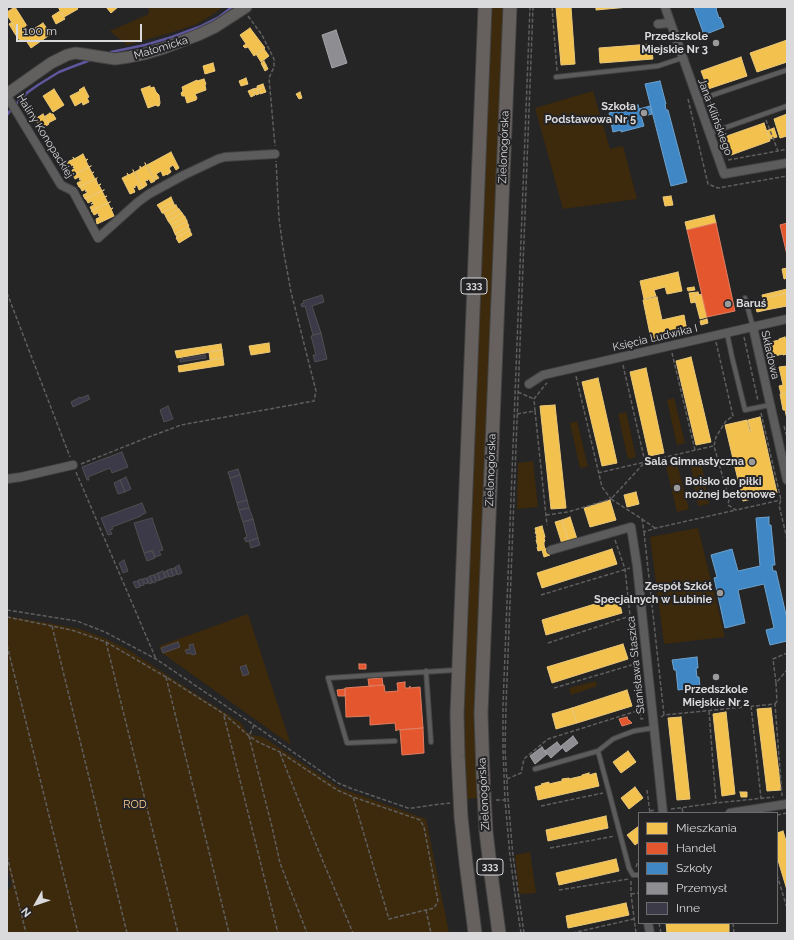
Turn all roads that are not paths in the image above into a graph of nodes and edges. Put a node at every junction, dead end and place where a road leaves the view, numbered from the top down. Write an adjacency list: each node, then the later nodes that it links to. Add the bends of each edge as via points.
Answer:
1 (485, 7): 27 (main road, 333)
2 (510, 7): 39 (main road, Zielonogórska / 333, via 481,713 486,831)
3 (665, 7): 5 (street, Jana Kilińskiego)
4 (245, 8): 10 (street, Małomicka, via 198,35 129,58 115,59 80,53 67,55)
5 (670, 23): 6 (street); 7 (street, Jana Kilińskiego)
6 (658, 24)
7 (682, 58): 9 (lane, via 658,66); 11 (street, Jana Kilińskiego)
8 (787, 70): 11 (lane)
9 (557, 77)
10 (7, 95): 14 (street, Haliny Konopackiej, via 61,185 73,191 98,238 138,202 184,175 225,157)
11 (698, 100): 13 (street, Jana Kilińskiego)
12 (787, 106): 13 (lane)
13 (710, 133): 15 (street, Jana Kilińskiego, via 724,174)
14 (276, 154)
15 (787, 163)
16 (745, 298): 18 (lane)
17 (787, 319): 18 (street, Księcia Ludwika I)
18 (753, 327): 19 (street, Księcia Ludwika I); 21 (street, Składowa)
19 (728, 336): 20 (street, Księcia Ludwika I, via 543,376); 21 (lane, via 745,410)
20 (529, 384)
21 (770, 405): 22 (street, Składowa)
22 (784, 455): 25 (street, Składowa)
23 (73, 465): 24 (street)
24 (7, 479)
25 (787, 480)
26 (551, 550): 29 (street, Stanisława Staszica, via 631,527)
27 (459, 669): 28 (lane); 38 (main road, 333, via 457,729 460,803)
28 (426, 671): 30 (lane, via 328,678 347,744); 31 (lane)
29 (653, 728): 32 (lane, via 634,731 613,739); 35 (street, Stanisława Staszica)
30 (395, 741)
31 (431, 742)
32 (598, 751): 33 (lane); 37 (lane, via 629,868 632,875)
33 (535, 769)
34 (787, 804): 36 (street)
35 (662, 811)
36 (736, 812)
37 (638, 875)
38 (475, 933)
39 (499, 933)

